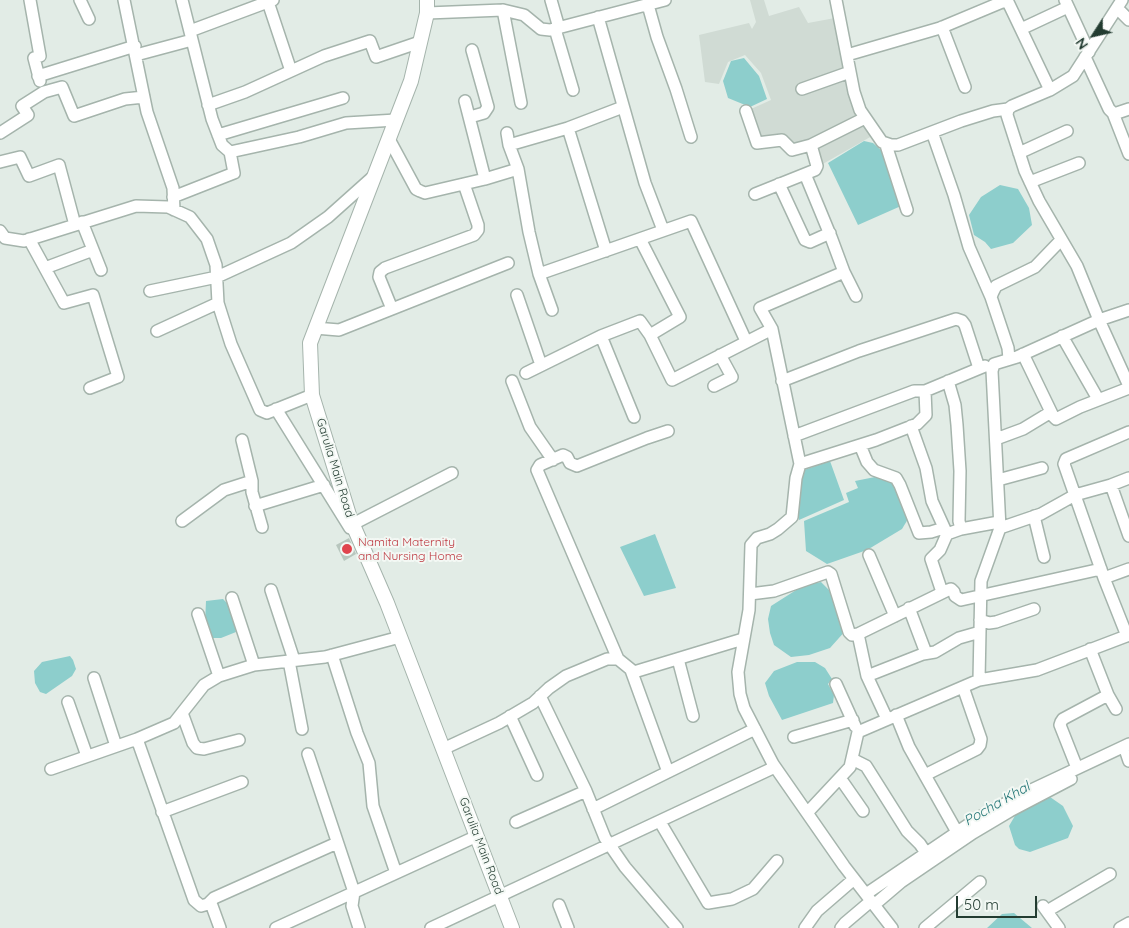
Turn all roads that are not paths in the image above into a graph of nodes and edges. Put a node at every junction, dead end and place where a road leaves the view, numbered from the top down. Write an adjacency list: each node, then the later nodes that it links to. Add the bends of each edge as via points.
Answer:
1 (30, 0): 31 (street, via 40,56 34,58)
2 (80, 0): 18 (street)
3 (124, 0): 26 (street)
4 (182, 0): 23 (street)
5 (551, 0): 21 (street)
6 (665, 0): 10 (street)
7 (836, 0): 27 (street)
8 (1007, 0): 20 (street); 22 (street)
9 (270, 1): 23 (street); 29 (street)
10 (648, 4): 13 (street); 55 (street, via 656,37)
11 (1066, 4): 22 (street); 28 (street)
12 (1119, 4): 19 (street); 28 (street)
13 (624, 5): 17 (street)
14 (427, 6): 15 (street); 24 (street, Garulia Main Road)
15 (476, 6): 16 (street)
16 (503, 10): 21 (street, via 524,15 542,29); 40 (street)
17 (598, 18): 21 (street); 42 (street)
18 (89, 19)
19 (1129, 20)
20 (942, 27): 27 (street); 32 (street)
21 (557, 28): 34 (street)
22 (1021, 29): 35 (street)
23 (191, 35): 26 (street); 41 (street)
24 (420, 42): 29 (street, via 376,56 370,41); 49 (street, Garulia Main Road, via 411,81)
25 (472, 50): 47 (street, via 488,107 484,113)
26 (135, 51): 31 (street); 37 (street)
27 (847, 55): 30 (street)
28 (1087, 55): 35 (street, via 1073,76); 46 (street)
29 (291, 71): 41 (street)
30 (850, 72): 33 (street); 48 (street)
31 (38, 76): 36 (street)
32 (965, 88)
33 (802, 89)
34 (573, 90)
35 (1050, 90): 43 (street)
36 (44, 92): 37 (street, via 62,87 74,116 125,99); 53 (street, via 22,106 28,115)
37 (144, 97): 72 (street, via 173,188)
38 (343, 98): 54 (street)
39 (465, 101): 47 (street)
40 (521, 104)
41 (208, 105): 54 (street)
42 (623, 107): 50 (street); 76 (street, via 645,183)
43 (1008, 109): 52 (street); 61 (street)
44 (1129, 109): 46 (street)
45 (746, 111): 58 (street, via 757,143 782,140 792,150)
46 (1113, 113): 59 (street)
47 (470, 117): 67 (street)
48 (865, 118): 57 (street); 58 (street)
49 (396, 120): 56 (street, Garulia Main Road); 60 (street, via 346,123)
50 (568, 128): 64 (street, via 508,139); 83 (street)
51 (1067, 130): 61 (street)
52 (932, 132): 57 (street, via 898,145); 93 (street, via 968,246)
53 (0, 134)
54 (218, 135): 60 (street)
55 (691, 137)
56 (388, 139): 66 (street, Garulia Main Road); 69 (street, via 416,189 425,193)
57 (886, 144): 74 (street)
58 (810, 145): 65 (street, via 817,168)
59 (1129, 151)
60 (230, 152): 72 (street, via 234,173)
61 (1019, 153): 68 (street)
62 (0, 162): 75 (street, via 20,157 29,176 59,165)
63 (1079, 163): 68 (street)
64 (518, 169): 67 (street); 88 (street)
65 (805, 174): 70 (street); 78 (street)
66 (374, 175): 89 (street, via 328,217 291,243); 99 (street, Garulia Main Road)
67 (485, 179): 69 (street)
68 (1030, 182): 81 (street)
69 (464, 184): 95 (street, via 478,230 474,235 380,272)
70 (779, 184): 71 (street); 78 (street, via 805,240 810,242)
71 (755, 194)
72 (173, 198): 73 (street)
73 (174, 210): 75 (street, via 136,206); 89 (street, via 190,217 207,239)
74 (907, 210)
75 (79, 224): 79 (street); 82 (street)
76 (663, 230): 80 (street); 105 (street, via 691,221)
77 (0, 231): 79 (street, via 5,238)
78 (830, 234): 87 (street)
79 (29, 239): 85 (street)
80 (640, 240): 83 (street); 102 (street, via 680,317)
81 (1061, 240): 93 (street, via 1035,267 996,286); 98 (street, via 1077,266)
82 (93, 250): 85 (street); 86 (street)
83 (606, 251): 88 (street)
84 (508, 263): 95 (street)
85 (45, 268): 118 (street, via 64,303 93,295 118,377)
86 (101, 270)
87 (844, 272): 92 (street); 100 (street, via 760,308)
88 (539, 274): 96 (street)
89 (217, 277): 90 (street); 94 (street)
90 (150, 292)
91 (517, 295): 110 (street)
92 (856, 296)
93 (990, 297): 108 (street)
94 (218, 303): 101 (street); 122 (street, via 231,344 260,410 267,413)
95 (392, 309): 99 (street, via 339,330)
96 (552, 310)
97 (1129, 310): 98 (street)
98 (1099, 320): 104 (street); 117 (street)
99 (316, 328): 120 (street, Garulia Main Road, via 310,343)
100 (772, 329): 105 (street); 114 (street)
101 (157, 331)
102 (650, 335): 103 (street, via 640,321); 107 (street, via 672,380)
103 (601, 336): 110 (street); 124 (street)
104 (1062, 336): 106 (street); 121 (street)
105 (746, 341): 107 (street)
106 (1023, 354): 108 (street); 123 (street)
107 (720, 355): 116 (street, via 732,377)
108 (1009, 358): 109 (street)
109 (994, 364): 111 (street); 129 (street)
110 (541, 365): 112 (street)
111 (979, 368): 114 (street, via 966,325 956,320 859,351); 115 (street)
112 (526, 373)
113 (512, 381): 132 (street, via 530,426)
114 (782, 381): 128 (street)
115 (948, 381): 119 (street); 148 (street, via 957,425 960,471 958,521)
116 (714, 386)
117 (1129, 387): 121 (street)
118 (90, 388)
119 (925, 391): 125 (street, via 926,415); 128 (street, via 914,391)
120 (312, 395): 122 (street); 147 (street, Garulia Main Road)
121 (1098, 399): 123 (street, via 1056,419)
122 (276, 409): 139 (street)
123 (1051, 412): 129 (street, via 1024,429)
124 (634, 417)
125 (911, 426): 131 (street); 149 (street, via 926,468 932,500)
126 (668, 432): 132 (street, via 577,466 563,455)
127 (1129, 432): 141 (street, via 1066,458 1064,464)
128 (794, 436): 133 (street)
129 (996, 439): 137 (street)
130 (242, 440): 138 (street)
131 (860, 445): 133 (street); 149 (street, via 874,470 896,478 919,533)
132 (553, 460): 173 (street, via 540,465 538,474)
133 (800, 464): 157 (street, via 792,517 751,545)
134 (1042, 468): 137 (street)
135 (452, 473): 147 (street)
136 (1129, 478): 140 (street)
137 (998, 480): 145 (street)
138 (252, 481): 142 (street); 144 (street, via 224,490)
139 (324, 485): 142 (street); 147 (street, via 349,527)
140 (1111, 485): 141 (street); 150 (street)
141 (1075, 495): 143 (street); 154 (street)
142 (255, 506): 146 (street)
143 (1034, 516): 145 (street); 152 (street)
144 (182, 521)
145 (999, 525): 148 (street); 158 (street, via 981,581)
146 (262, 527)
147 (355, 529): 168 (street, Garulia Main Road)
148 (961, 529): 149 (street)
149 (946, 531): 156 (street, via 940,550 931,559)
150 (1129, 536)
151 (870, 555): 163 (street)
152 (1044, 557)
153 (1129, 569): 154 (street)
154 (1103, 573): 158 (street); 167 (street)
155 (271, 590): 175 (street)
156 (942, 592): 158 (street, via 951,589 962,600); 160 (street)
157 (750, 594): 166 (street, via 774,591 828,572 832,574 849,632); 169 (street)
158 (981, 596): 164 (street)
159 (232, 598): 176 (street)
160 (909, 608): 163 (street); 171 (street)
161 (1034, 609): 164 (street, via 996,622)
162 (198, 614): 178 (street)
163 (895, 616): 166 (street)
164 (980, 620): 165 (street)
165 (980, 632): 171 (street); 181 (street)
166 (858, 634): 179 (street)
167 (1128, 635): 170 (street)
168 (400, 637): 172 (street); 200 (street, Garulia Main Road)
169 (743, 639): 174 (street); 194 (street, via 738,683 744,708)
170 (1090, 649): 181 (street, via 1037,670); 184 (street)
171 (926, 653): 179 (street)
172 (332, 655): 175 (street); 226 (street, via 368,764 373,806)
173 (618, 659): 177 (street); 185 (street, via 608,659 566,676)
174 (678, 659): 177 (street, via 634,672); 190 (street)
175 (292, 661): 176 (street); 193 (street)
176 (254, 665): 178 (street)
177 (631, 670): 208 (street)
178 (219, 676): 188 (street, via 204,685)
179 (867, 676): 191 (street)
180 (94, 678): 199 (street)
181 (979, 680): 183 (street)
182 (836, 684): 192 (street)
183 (963, 687): 191 (street); 210 (street, via 981,739 980,745)
184 (1108, 695): 187 (street); 206 (street, via 1061,722)
185 (540, 696): 189 (street); 213 (street)
186 (68, 702): 203 (street)
187 (1116, 709)
188 (182, 713): 197 (street, via 174,723); 198 (street, via 197,748)
189 (510, 716): 200 (street); 209 (street)
190 (693, 716)
191 (892, 717): 195 (street); 210 (street)
192 (852, 720): 195 (street); 196 (street)
193 (302, 729)
194 (755, 729): 205 (street); 208 (street)
195 (858, 732): 204 (street)
196 (794, 737)
197 (137, 739): 199 (street); 216 (street)
198 (240, 740)
199 (116, 746): 203 (street)
200 (443, 749): 221 (street, Garulia Main Road)
201 (1128, 752): 206 (street); 232 (street, via 1002,815)
202 (308, 754): 222 (street)
203 (87, 756): 207 (street)
204 (852, 759): 211 (street, via 850,767); 224 (street, via 866,766 907,831)
205 (775, 767): 217 (street); 219 (street)
206 (1077, 768): 220 (street, via 978,818)
207 (51, 769)
208 (668, 772): 214 (street)
209 (537, 776)
210 (925, 776): 220 (street)
211 (840, 778): 215 (street); 217 (street)
212 (242, 782): 216 (street)
213 (586, 791): 214 (street); 218 (street)
214 (593, 810): 223 (street)
215 (863, 811)
216 (162, 812): 233 (street, via 194,900 201,906)
217 (807, 813): 228 (street)
218 (516, 822)
219 (660, 822): 223 (street); 225 (street, via 708,903 732,899 753,888)
220 (958, 832): 224 (street)
221 (477, 836): 226 (street); 231 (street, Garulia Main Road)
222 (337, 843): 230 (street); 233 (street, via 214,898)
223 (610, 845): 231 (street); 242 (street)
224 (926, 853): 232 (street)
225 (776, 861)
226 (396, 873): 230 (street)
227 (1110, 874): 247 (street, via 1044,907)
228 (854, 879): 232 (street); 243 (street, via 817,911)
229 (980, 882): 246 (street)
230 (354, 892): 237 (street); 238 (street, via 352,906)
231 (500, 896): 239 (street); 240 (street, Garulia Main Road)
232 (870, 900): 244 (street); 245 (street)
233 (208, 904): 236 (street, via 212,906)
234 (559, 905): 241 (street)
235 (1129, 924): 248 (street)
236 (220, 928)
237 (276, 928)
238 (359, 928)
239 (431, 928)
240 (512, 928)
241 (568, 928)
242 (677, 928)
243 (804, 928)
244 (841, 928)
245 (892, 928)
246 (925, 928)
247 (1059, 928)
248 (1120, 928)

